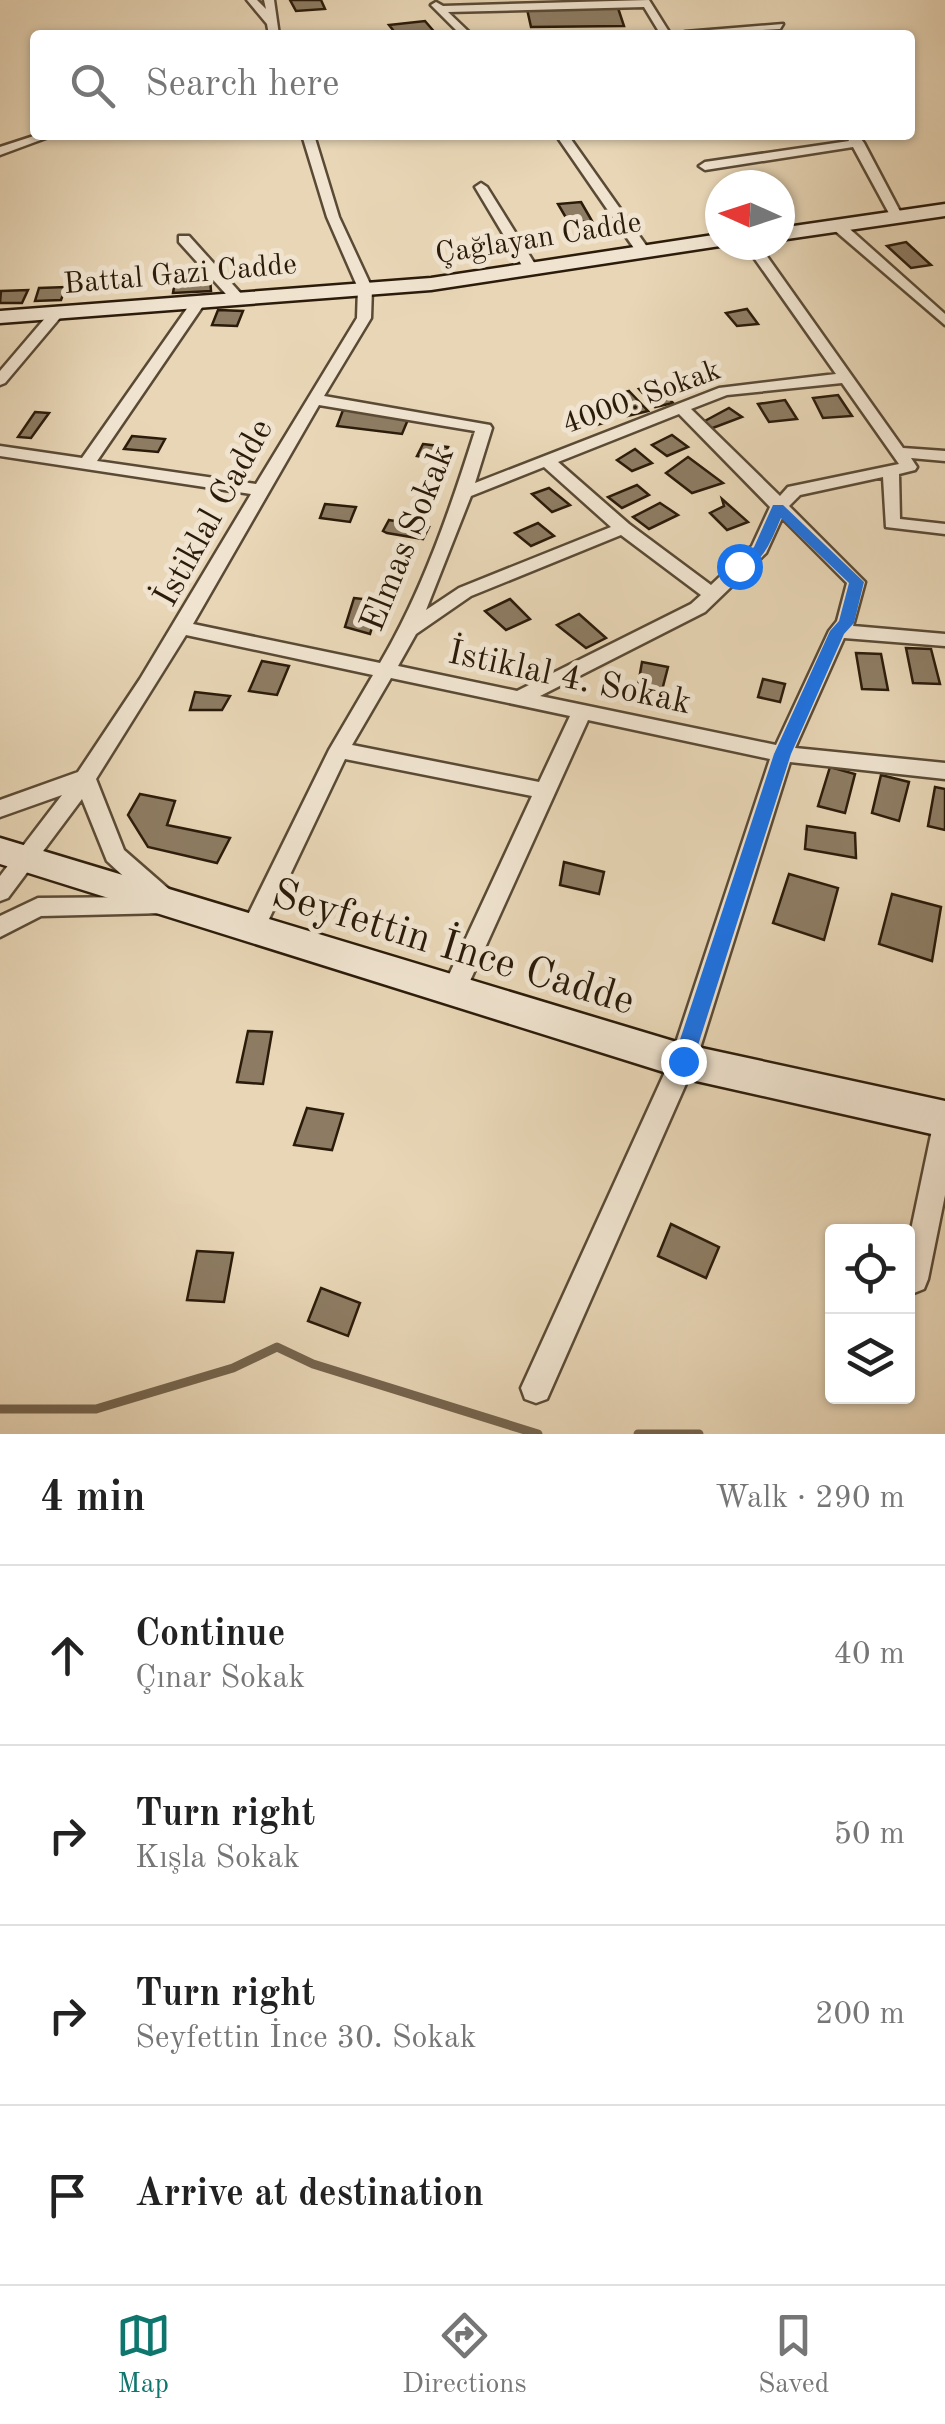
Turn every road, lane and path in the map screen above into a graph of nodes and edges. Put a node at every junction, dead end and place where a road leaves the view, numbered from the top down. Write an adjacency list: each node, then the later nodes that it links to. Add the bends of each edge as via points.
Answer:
1 (252, 0): 6 (street)
2 (269, 0): 6 (street)
3 (645, 2): 4 (street); 8 (street)
4 (435, 4): 7 (street)
5 (780, 26): 9 (street)
6 (274, 30)
7 (462, 30)
8 (663, 30)
9 (738, 30)
10 (33, 140): 15 (street)
11 (310, 140): 27 (street, via 333,218)
12 (566, 140): 24 (street)
13 (849, 140): 16 (street)
14 (856, 140): 19 (street)
15 (0, 151)
16 (705, 166)
17 (481, 187): 26 (street)
18 (945, 210): 19 (street)
19 (897, 217): 20 (street)
20 (838, 226): 21 (street); 32 (street)
21 (795, 232)
22 (184, 239): 28 (street)
23 (705, 242): 24 (street, Çağlayan Cadde)
24 (642, 251): 26 (street, Çağlayan Cadde)
25 (762, 260): 33 (street)
26 (531, 268): 27 (street, Çağlayan Cadde)
27 (365, 288): 28 (street, Battal Gazi Cadde); 35 (street, İstiklal Cadde, via 364,318)
28 (239, 300): 29 (street, Battal Gazi Cadde)
29 (198, 303): 30 (street, Battal Gazi Cadde); 41 (street)
30 (57, 313): 31 (street, Battal Gazi Cadde); 34 (street)
31 (0, 317)
32 (944, 317)
33 (843, 378): 36 (street, 4000. Sokak, via 724,391); 40 (street)
34 (0, 380)
35 (312, 399): 42 (street, İstiklal Cadde); 43 (street, Elmas Sokak, via 484,428)
36 (680, 407): 39 (street, 4000. Sokak); 44 (street)
37 (0, 451): 41 (street)
38 (945, 456): 40 (street)
39 (546, 460): 43 (street, 4000. Sokak); 45 (street)
40 (894, 461): 44 (street, via 794,491); 46 (street, via 892,523)
41 (86, 464): 42 (street)
42 (260, 490): 48 (street, İstiklal Cadde)
43 (464, 493): 49 (street, Elmas Sokak)
44 (778, 508): 47 (street, via 760,549); 50 (street, via 856,582)
45 (623, 528): 47 (street); 49 (street, via 465,592)
46 (945, 528)
47 (710, 594): 53 (street, via 698,608)
48 (184, 628): 52 (street, İstiklal 4. Sokak); 58 (street, İstiklal Cadde)
49 (409, 630): 52 (street, Elmas Sokak)
50 (838, 631): 51 (street); 56 (street)
51 (945, 640)
52 (386, 671): 53 (street, İstiklal 4. Sokak); 55 (street, Elmas Sokak)
53 (518, 699): 54 (street, İstiklal 4. Sokak)
54 (582, 712): 56 (street, İstiklal 4. Sokak); 59 (street)
55 (339, 750): 59 (street); 65 (street, Elmas Sokak)
56 (782, 754): 57 (street, İstiklal 4. Sokak); 67 (street)
57 (945, 771)
58 (85, 778): 60 (street); 61 (street, İstiklal Cadde); 63 (street, via 115,855)
59 (546, 790): 66 (street)
60 (0, 809)
61 (14, 854): 62 (street, İstiklal Cadde); 63 (street, Seyfettin İnce Cadde)
62 (0, 892)
63 (172, 906): 64 (street, via 38,907); 65 (street, Seyfettin İnce Cadde)
64 (0, 927)
65 (252, 931): 66 (street, Seyfettin İnce Cadde)
66 (453, 992): 67 (street, Seyfettin İnce Cadde)
67 (683, 1061): 68 (street, Seyfettin İnce Cadde); 71 (street)
68 (945, 1118)
69 (945, 1130): 70 (street)
70 (915, 1274)
71 (536, 1388)

